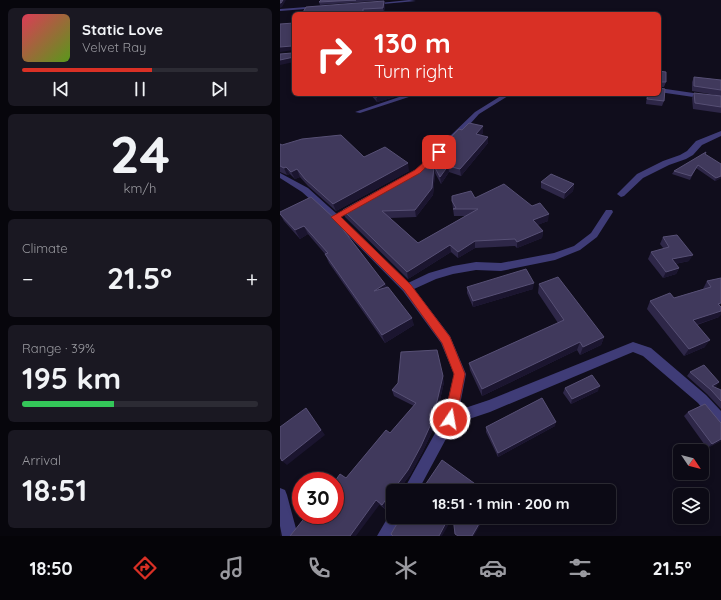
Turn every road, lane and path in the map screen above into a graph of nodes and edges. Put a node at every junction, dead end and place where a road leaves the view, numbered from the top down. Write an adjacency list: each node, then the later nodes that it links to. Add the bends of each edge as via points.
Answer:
1 (414, 1): 2 (street)
2 (368, 4)
3 (322, 7): 4 (street)
4 (307, 8): 5 (street); 6 (street)
5 (280, 10)
6 (305, 12)
7 (661, 90): 10 (street)
8 (409, 96): 11 (street)
9 (505, 96): 13 (street, via 478,113)
10 (715, 98)
11 (358, 112)
12 (721, 133): 15 (street, via 699,143 683,157 640,176)
13 (444, 147)
14 (280, 175): 17 (street, via 339,215)
15 (621, 194)
16 (610, 212): 17 (street, via 594,235 577,248 555,256 501,267 476,266 453,270)
17 (408, 288): 18 (street, via 446,340 460,374)
18 (450, 419): 19 (street, via 490,406 633,347 647,352 702,399); 20 (street)
19 (721, 421)
20 (414, 484)
21 (280, 495): 23 (street)
22 (392, 524): 24 (street)
23 (290, 536)
24 (385, 536)

